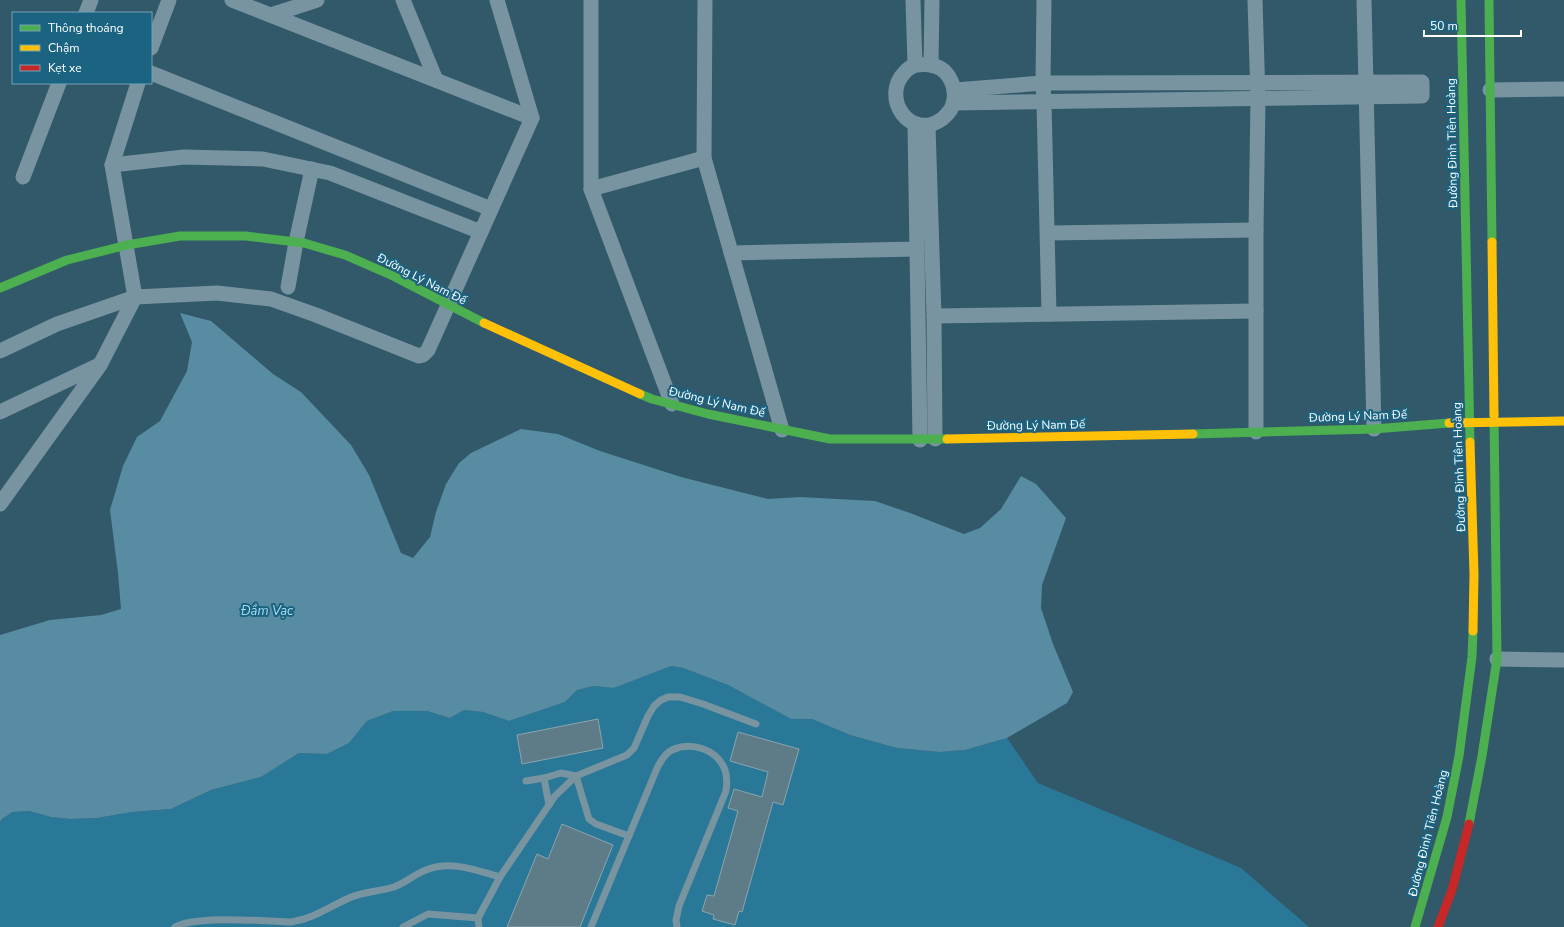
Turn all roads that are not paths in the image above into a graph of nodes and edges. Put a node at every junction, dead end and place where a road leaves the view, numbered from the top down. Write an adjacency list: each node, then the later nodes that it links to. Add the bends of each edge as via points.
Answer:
1 (90, 0): 16 (street)
2 (169, 0): 18 (street)
3 (232, 0): 17 (street)
4 (317, 0): 17 (street)
5 (403, 0): 22 (street)
6 (498, 0): 34 (street)
7 (591, 0): 40 (street)
8 (705, 0): 36 (street)
9 (913, 0): 19 (street)
10 (932, 0): 20 (street)
11 (1044, 0): 25 (street)
12 (1255, 0): 23 (street)
13 (1364, 0): 24 (street)
14 (1461, 0): 61 (main road, Đường Đinh Tiên Hoàng)
15 (1489, 0): 29 (main road)
16 (86, 12)
17 (271, 15): 22 (street)
18 (152, 45)
19 (915, 65): 20 (street); 35 (street, via 904,72 895,95 898,107 905,118)
20 (931, 65): 30 (street, via 948,75)
21 (152, 73): 41 (street)
22 (436, 80): 34 (street)
23 (1257, 82): 24 (street); 25 (street); 32 (street)
24 (1366, 82): 31 (street); 31 (street, via 1422,82 1422,96)
25 (1043, 83): 30 (street); 33 (street)
26 (59, 84): 39 (street)
27 (138, 84): 37 (street)
28 (1564, 89): 29 (street)
29 (1490, 90): 62 (main road)
30 (954, 96): 33 (street); 35 (street, via 946,116)
31 (1367, 97): 32 (street); 63 (street)
32 (1258, 98): 33 (street); 42 (street)
33 (1044, 103): 44 (street)
34 (532, 118): 41 (street)
35 (922, 125): 47 (street); 55 (street)
36 (704, 158): 40 (street); 48 (street)
37 (112, 165): 38 (street, via 184,157 263,159); 46 (street)
38 (312, 169): 43 (street, via 330,173); 45 (street)
39 (23, 178)
40 (592, 189): 58 (street)
41 (491, 209): 43 (street)
42 (1256, 230): 44 (street); 53 (street)
43 (481, 232): 52 (street)
44 (1048, 233): 54 (street)
45 (296, 242): 46 (main road, Đường Lý Nam Đế, via 246,236 180,236); 49 (street); 52 (main road, Đường Lý Nam Đế, via 346,255)
46 (127, 245): 50 (main road, Đường Lý Nam Đế, via 66,260); 51 (street)
47 (917, 249): 48 (street); 67 (street)
48 (731, 254): 64 (street)
49 (288, 287)
50 (0, 288)
51 (135, 297): 52 (street, via 217,294 271,299 419,356 423,356 428,350); 56 (street, via 57,324); 57 (street)
52 (449, 305): 58 (main road, Đường Lý Nam Đế, via 476,320 652,399)
53 (1256, 311): 54 (street); 65 (street)
54 (1049, 314): 55 (street)
55 (934, 316): 66 (street)
56 (0, 351)
57 (100, 365): 59 (street); 68 (street)
58 (672, 404): 64 (main road, Đường Lý Nam Đế)
59 (0, 412)
60 (1564, 421): 62 (main road, Đường Lý Nam Đế)
61 (1469, 422): 62 (main road, Đường Lý Nam Đế); 63 (main road, Đường Lý Nam Đế); 69 (main road, Đường Đinh Tiên Hoàng, via 1474,574)
62 (1494, 422): 69 (main road)
63 (1374, 429): 65 (main road, Đường Lý Nam Đế)
64 (782, 430): 67 (main road, Đường Lý Nam Đế, via 830,439)
65 (1256, 432): 66 (main road, Đường Lý Nam Đế)
66 (935, 439): 67 (main road, Đường Lý Nam Đế)
67 (920, 440)
68 (0, 504)
69 (1483, 658): 70 (street); 84 (main road, Đường Đinh Tiên Hoàng, via 1447,817); 85 (main road, via 1488,724 1474,806 1454,883)
70 (1564, 660)
71 (756, 724): 72 (lane, via 703,704 668,697 654,706 634,748 627,755)
72 (576, 776): 73 (lane, via 561,773); 75 (lane); 76 (lane, via 589,819)
73 (544, 778): 74 (lane); 75 (lane)
74 (526, 781)
75 (549, 805): 77 (lane)
76 (629, 836): 82 (lane); 83 (lane, via 665,755 672,750 693,746 713,754 720,760 727,780 726,791 679,906)
77 (500, 877): 78 (lane); 79 (lane, via 468,867 439,866 384,890 360,893 302,920 203,920)
78 (478, 918): 80 (lane, via 428,914); 81 (lane)
79 (175, 927)
80 (403, 927)
81 (480, 927)
82 (591, 927)
83 (677, 927)
84 (1415, 927)
85 (1438, 927)

